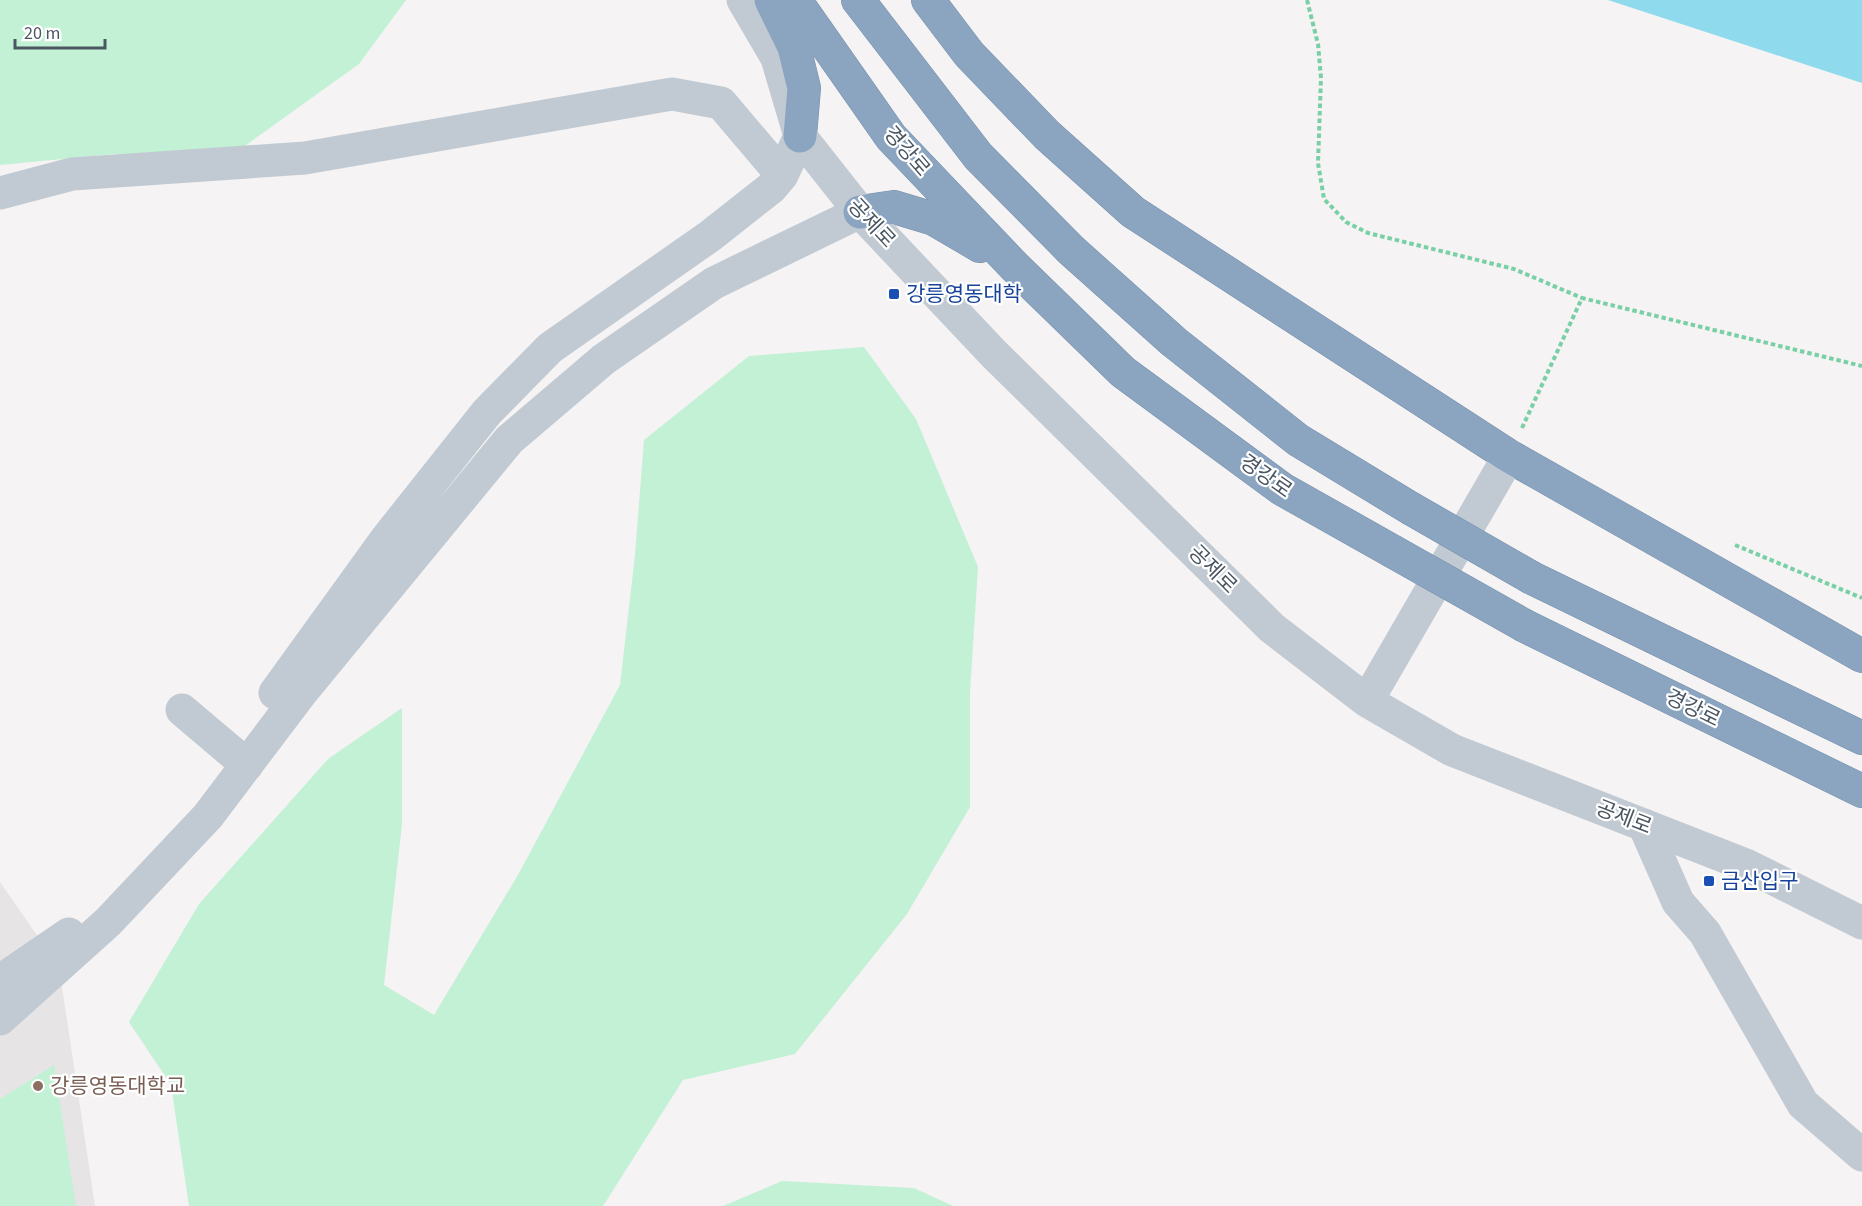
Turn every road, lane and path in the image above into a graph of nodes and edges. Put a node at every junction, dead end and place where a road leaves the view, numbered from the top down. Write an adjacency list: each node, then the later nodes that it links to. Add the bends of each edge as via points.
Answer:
1 (743, 0): 7 (street, 공제로, via 777,58)
2 (771, 0): 7 (highway, via 794,47 804,88)
3 (795, 0): 11 (highway, 경강로, via 891,137)
4 (858, 0): 18 (highway, bridge, via 978,156 1071,250 1174,342 1298,440 1532,578)
5 (928, 0): 14 (highway, via 969,54 1047,135 1133,212)
6 (1307, 0): 12 (path, via 1318,44 1321,78 1318,163 1324,199 1346,222 1368,233 1514,269)
7 (800, 136): 8 (street); 10 (street, 공제로)
8 (782, 175): 9 (street, via 721,103 672,94 305,158 72,174); 20 (street, via 710,236 550,348 487,412 387,538)
9 (0, 194)
10 (860, 212): 11 (highway, via 894,207 934,219); 16 (street, 공제로, via 994,354 1272,628); 20 (street, via 714,284 604,359 509,440 301,693)
11 (1014, 266): 19 (highway, 경강로, bridge, via 1123,372 1282,489 1525,626)
12 (1582, 298): 13 (path); 14 (path)
13 (1862, 366)
14 (1509, 456): 15 (highway); 16 (street)
15 (1862, 656)
16 (1367, 701): 23 (street, 공제로, via 1452,750)
17 (182, 710): 20 (street)
18 (1862, 738)
19 (1773, 747): 21 (highway, 경강로); 22 (highway)
20 (239, 759): 25 (street, via 181,816 89,920); 26 (street, via 208,816 108,921)
21 (1862, 791)
22 (1862, 802)
23 (1644, 825): 24 (street, 공제로, via 1746,865); 27 (street, via 1678,902 1705,933 1803,1104)
24 (1862, 923)
25 (0, 981)
26 (0, 1019)
27 (1862, 1155)

